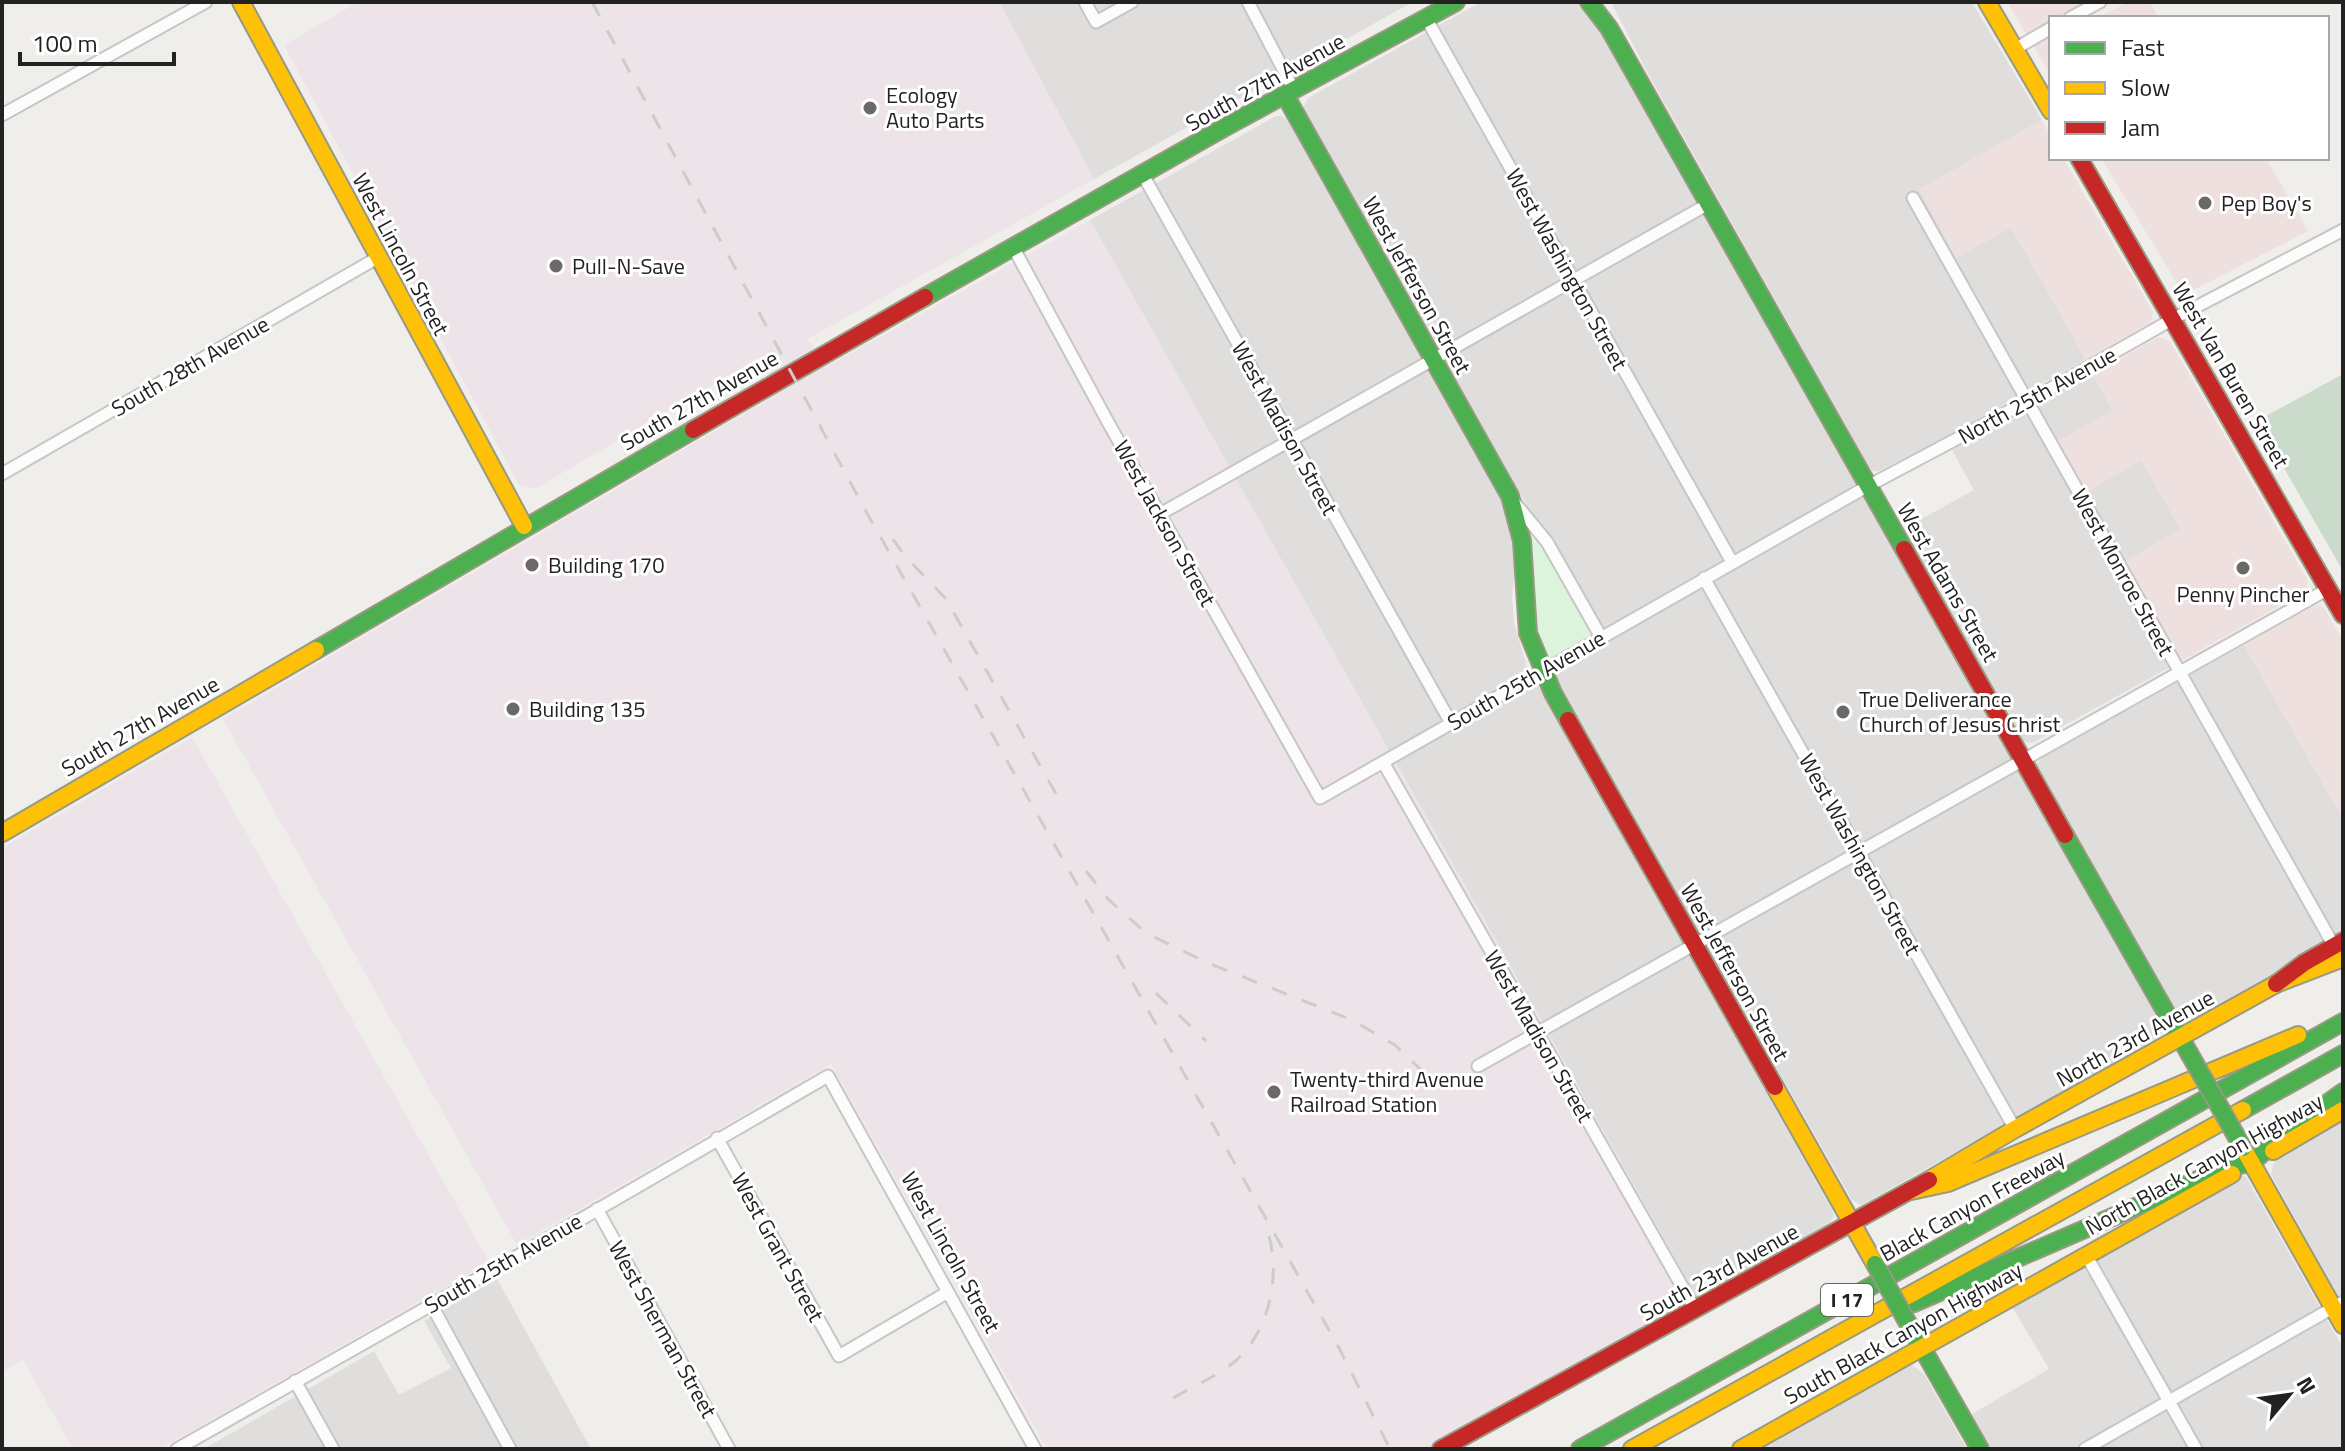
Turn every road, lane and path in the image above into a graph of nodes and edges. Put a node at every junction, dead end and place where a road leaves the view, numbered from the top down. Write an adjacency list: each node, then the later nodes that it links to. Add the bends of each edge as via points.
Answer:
1 (206, 2): 18 (street)
2 (241, 2): 25 (main road, West Lincoln Street)
3 (1085, 2): 4 (street, via 1096,22)
4 (1132, 2)
5 (1248, 2): 16 (street, West Jefferson Street)
6 (1456, 2): 12 (main road, South 27th Avenue)
7 (1589, 2): 13 (main road, West Adams Street)
8 (1602, 2): 13 (main road, West Adams Street)
9 (1987, 2): 15 (main road)
10 (2100, 2): 11 (street)
11 (2074, 16)
12 (1426, 18): 16 (main road, South 27th Avenue); 26 (street, West Washington Street)
13 (1609, 28): 22 (main road, West Adams Street)
14 (2049, 29): 15 (street)
15 (2015, 49): 17 (main road)
16 (1290, 92): 20 (main road, South 27th Avenue); 28 (main road, West Jefferson Street)
17 (2049, 108)
18 (2, 115)
19 (2080, 160): 27 (main road, West Van Buren Street)
20 (1143, 175): 24 (main road, South 27th Avenue); 30 (street, West Madison Street)
21 (1913, 198): 29 (street, West Monroe Street)
22 (1710, 203): 26 (street); 32 (main road, West Adams Street)
23 (2343, 230): 27 (street, North 25th Avenue)
24 (1013, 247): 34 (street, West Jackson Street); 35 (main road, South 27th Avenue)
25 (377, 258): 31 (street, South 28th Avenue); 35 (main road, West Lincoln Street)
26 (1572, 280): 28 (street); 36 (street, West Washington Street)
27 (2173, 319): 29 (street, North 25th Avenue); 38 (main road, West Van Buren Street)
28 (1433, 359): 30 (street); 33 (main road, West Jefferson Street)
29 (2027, 402): 32 (street, North 25th Avenue); 42 (street, West Monroe Street)
30 (1291, 439): 34 (street); 43 (street, West Madison Street)
31 (2, 474)
32 (1868, 486): 36 (street, North 25th Avenue); 44 (main road, West Adams Street)
33 (1510, 496): 40 (street, West Jefferson Street, via 1547,542); 41 (main road, West Jefferson Street, via 1522,541 1528,633)
34 (1160, 514): 46 (street, West Jackson Street)
35 (524, 526): 47 (main road, South 27th Avenue)
36 (1732, 562): 37 (street, South 25th Avenue)
37 (1704, 578): 40 (street, South 25th Avenue); 48 (street, West Washington Street)
38 (2328, 589): 39 (main road, West Van Buren Street); 42 (street)
39 (2343, 615)
40 (1601, 637): 41 (street, South 25th Avenue)
41 (1543, 671): 43 (street, South 25th Avenue); 49 (main road, West Jefferson Street)
42 (2179, 672): 44 (street); 50 (street, West Monroe Street)
43 (1451, 723): 45 (street, South 25th Avenue)
44 (2023, 759): 48 (street); 53 (main road, West Adams Street)
45 (1383, 762): 46 (street, South 25th Avenue); 52 (street, West Madison Street)
46 (1320, 798)
47 (2, 833)
48 (1858, 851): 49 (street); 59 (street, West Washington Street)
49 (1694, 943): 52 (street); 64 (main road, West Jefferson Street)
50 (2340, 948): 53 (main road, North 23rd Avenue)
51 (2343, 1020): 62 (main road, via 1960,1178); 81 (main road, Black Canyon Freeway / I 17)
52 (1537, 1032): 55 (street); 69 (street, West Madison Street)
53 (2180, 1037): 59 (main road, North 23rd Avenue); 61 (main road, West Adams Street, bridge)
54 (2343, 1054): 70 (main road, I 17)
55 (1478, 1066)
56 (828, 1076): 60 (street, South 25th Avenue); 66 (street, West Lincoln Street)
57 (2343, 1092): 61 (main road)
58 (2343, 1110): 61 (main road, North Black Canyon Highway)
59 (2015, 1129): 62 (main road, South 23rd Avenue)
60 (717, 1138): 63 (street, South 25th Avenue); 66 (street, West Grant Street, via 839,1356)
61 (2247, 1156): 65 (main road, North Black Canyon Highway); 68 (main road, West Adams Street); 70 (main road, via 1921,1301)
62 (1911, 1191): 64 (main road, South 23rd Avenue)
63 (597, 1209): 67 (street, South 25th Avenue); 78 (street, West Sherman Street)
64 (1852, 1224): 69 (main road, South 23rd Avenue); 72 (main road, West Jefferson Street, bridge)
65 (2086, 1255): 72 (main road, South Black Canyon Highway); 74 (street)
66 (948, 1292): 79 (street, West Lincoln Street)
67 (431, 1304): 73 (street, South 25th Avenue); 77 (street)
68 (2338, 1305): 71 (main road, West Adams Street); 74 (street)
69 (1695, 1309): 80 (main road, South 23rd Avenue)
70 (1876, 1312): 82 (main road, I 17)
71 (2343, 1325)
72 (1922, 1348): 83 (main road, South Black Canyon Highway, via 1769,1441); 84 (main road, West Jefferson Street)
73 (295, 1381): 75 (street, South 25th Avenue); 76 (street)
74 (2169, 1401): 85 (street); 86 (street)
75 (177, 1449)
76 (333, 1449)
77 (510, 1449)
78 (729, 1449)
79 (1035, 1449)
80 (1441, 1449)
81 (1580, 1449)
82 (1632, 1449)
83 (1741, 1449)
84 (1980, 1449)
85 (2085, 1449)
86 (2196, 1449)

